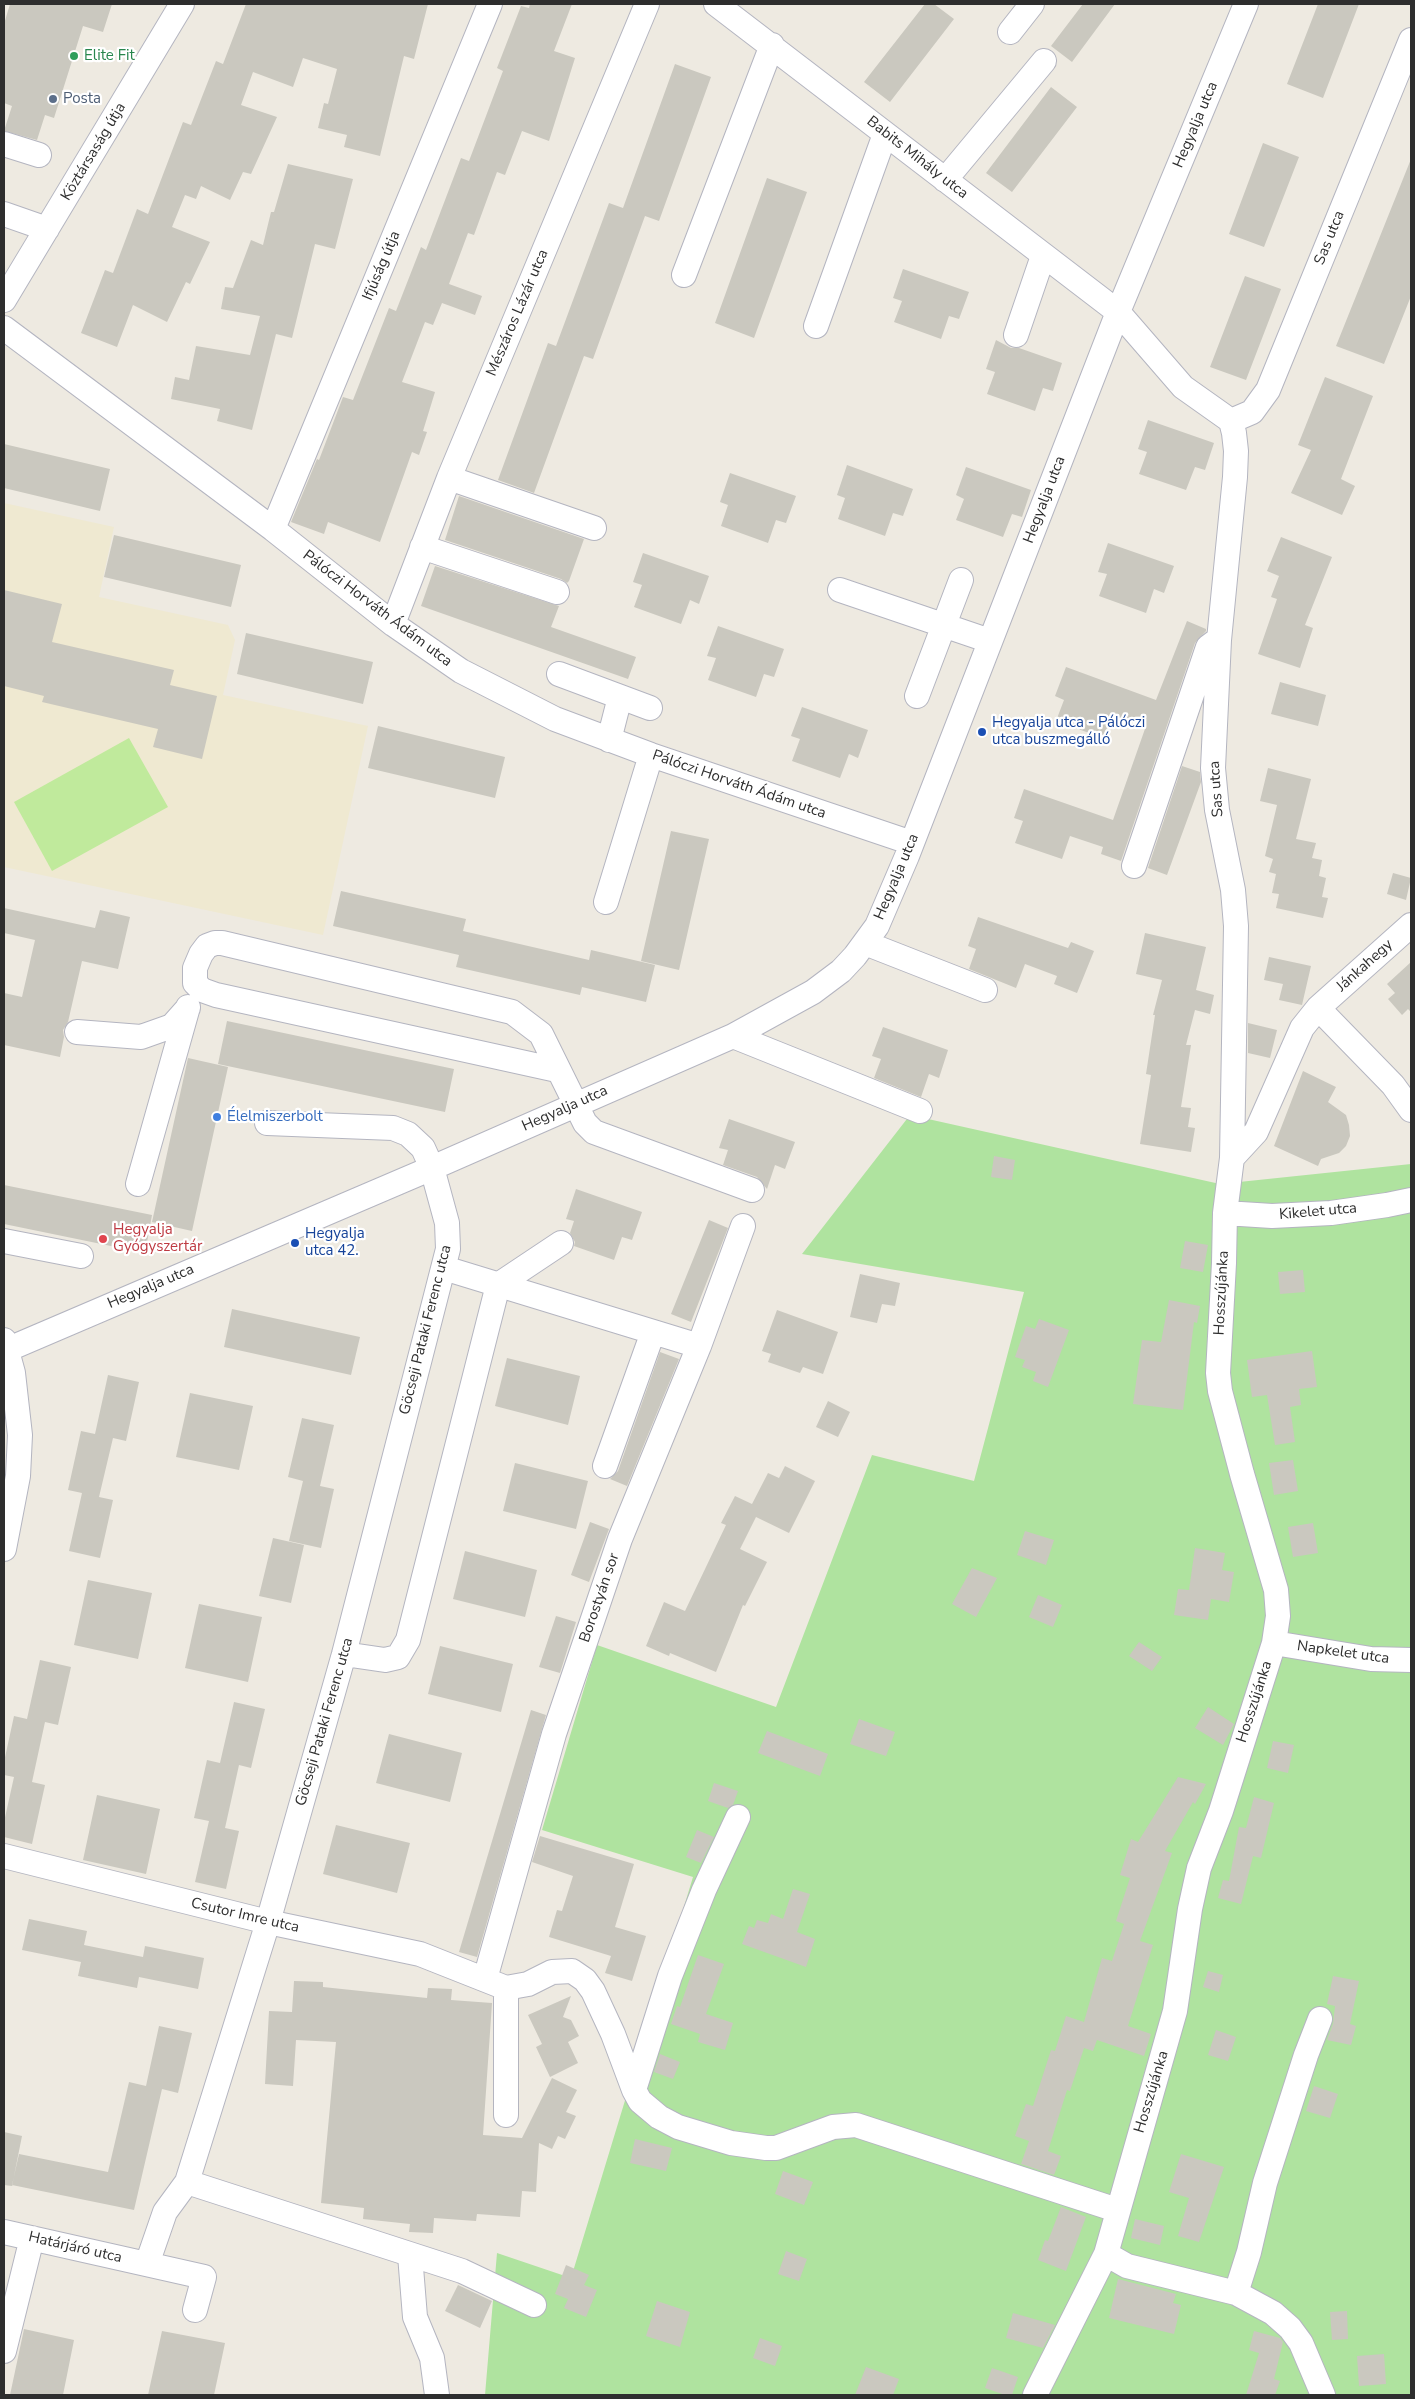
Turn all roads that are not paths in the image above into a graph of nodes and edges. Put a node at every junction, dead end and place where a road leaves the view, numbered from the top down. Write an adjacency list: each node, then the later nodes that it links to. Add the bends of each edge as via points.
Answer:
1 (182, 4): 16 (street, Köztársaság útja)
2 (490, 4): 27 (street, Ifjúság útja)
3 (647, 4): 25 (street, Mészáros Lázár utca)
4 (716, 4): 9 (street, Babits Mihály utca)
5 (1032, 4): 7 (street)
6 (1240, 7): 20 (street, Hegyalja utca)
7 (1010, 32)
8 (1411, 40): 24 (street, Sas utca, via 1268,390 1252,412)
9 (772, 45): 11 (street, Babits Mihály utca); 18 (street)
10 (1044, 61): 14 (street)
11 (885, 134): 14 (street, Babits Mihály utca); 21 (street)
12 (4, 144): 13 (street)
13 (39, 155)
14 (945, 180): 17 (street, Babits Mihály utca)
15 (4, 214): 16 (street)
16 (47, 229): 19 (street, Köztársaság útja)
17 (1043, 256): 20 (street, Babits Mihály utca); 23 (street)
18 (684, 275)
19 (4, 300)
20 (1118, 312): 24 (street, via 1183,387); 35 (street, Hegyalja utca)
21 (816, 326)
22 (4, 328): 27 (street, Pálóczi Horváth Ádám utca)
23 (1016, 335)
24 (1231, 421): 34 (street, Sas utca, via 1236,451 1235,477)
25 (448, 478): 26 (street); 28 (street, Mészáros Lázár utca)
26 (594, 528)
27 (273, 529): 32 (street, Pálóczi Horváth Ádám utca)
28 (422, 546): 31 (street); 32 (street, Mészáros Lázár utca)
29 (961, 580): 33 (street)
30 (840, 590): 33 (street)
31 (557, 592)
32 (393, 624): 40 (street, Pálóczi Horváth Ádám utca, via 493,689 555,719)
33 (943, 626): 35 (street); 37 (street)
34 (1219, 640): 43 (street, via 1208,647); 58 (street, Sas utca, via 1213,768 1236,926)
35 (990, 641): 42 (street, Hegyalja utca)
36 (559, 674): 38 (street)
37 (917, 696)
38 (620, 697): 39 (street); 40 (street)
39 (650, 708)
40 (609, 740): 41 (street, Pálóczi Horváth Ádám utca)
41 (651, 755): 42 (street, Pálóczi Horváth Ádám utca); 44 (street)
42 (912, 843): 46 (street, Hegyalja utca, via 885,909)
43 (1134, 866)
44 (606, 902)
45 (1411, 925): 50 (street, Jánkahegy)
46 (865, 943): 48 (street); 52 (street, Hegyalja utca, via 841,971 813,992)
47 (195, 983): 49 (street); 53 (street, via 216,996); 53 (street, via 195,968 201,954 208,946 222,943 512,1012 541,1034)
48 (985, 990)
49 (188, 1007): 51 (street, via 172,1026 141,1037); 60 (street)
50 (1318, 1008): 55 (street, via 1393,1084); 58 (street, via 1302,1028 1256,1132)
51 (78, 1032)
52 (733, 1036): 54 (street, Hegyalja utca); 56 (street)
53 (557, 1070): 54 (street)
54 (576, 1104): 59 (street, Hegyalja utca); 61 (street, via 585,1123 594,1132)
55 (1411, 1110)
56 (920, 1111)
57 (267, 1123): 59 (street, Göcseji Pataki Ferenc utca, via 393,1128 416,1140)
58 (1232, 1158): 63 (street, Hosszújánka)
59 (432, 1168): 68 (street, Göcseji Pataki Ferenc utca, via 449,1237); 72 (street, Hegyalja utca)
60 (138, 1184)
61 (752, 1190)
62 (1411, 1200): 63 (street, Kikelet utca, via 1331,1213 1272,1216)
63 (1225, 1213): 75 (street, Hosszújánka, via 1218,1374 1242,1474 1276,1590 1278,1616)
64 (743, 1226): 71 (street, Borostyán sor)
65 (4, 1241): 67 (street)
66 (561, 1243): 69 (street)
67 (81, 1256)
68 (444, 1268): 69 (street); 76 (street, Göcseji Pataki Ferenc utca)
69 (498, 1285): 70 (street); 76 (street, via 408,1640 398,1657 385,1660)
70 (653, 1332): 71 (street); 73 (street)
71 (699, 1346): 81 (street, Borostyán sor, via 620,1539 560,1715)
72 (5, 1347): 74 (street, via 18,1403 20,1435 18,1476)
73 (605, 1466)
74 (4, 1549)
75 (1274, 1643): 77 (street, Napkelet utca, via 1371,1659); 86 (street, Hosszújánka, via 1221,1811 1199,1868 1175,2011)
76 (344, 1654): 80 (street, Göcseji Pataki Ferenc utca)
77 (1411, 1660)
78 (738, 1817): 83 (street, via 704,1890 670,1976)
79 (4, 1856): 80 (street, Csutor Imre utca)
80 (268, 1922): 81 (street, Csutor Imre utca, via 420,1954); 85 (street, Göcseji Pataki Ferenc utca)
81 (496, 1983): 83 (street, via 528,1984 552,1972 578,1973 593,1991); 84 (street, Borostyán sor)
82 (1320, 2019): 92 (street, via 1265,2183)
83 (634, 2090): 86 (street, via 646,2108 658,2117 678,2127 731,2143 776,2148 834,2127 856,2125)
84 (506, 2115)
85 (187, 2182): 90 (street); 91 (street, Göcseji Pataki Ferenc utca, via 166,2212)
86 (1117, 2210): 89 (street, Hosszújánka)
87 (4, 2232): 88 (street, Határjáró utca)
88 (32, 2238): 91 (street, Határjáró utca); 95 (street)
89 (1106, 2254): 92 (street, via 1127,2266); 97 (street, Hosszújánka)
90 (410, 2256): 93 (street, via 462,2271); 96 (street, via 415,2317 432,2358)
91 (147, 2264): 94 (street, Határjáró utca, via 204,2277)
92 (1236, 2293): 98 (street, via 1273,2313 1290,2328 1309,2360)
93 (534, 2305)
94 (195, 2310)
95 (4, 2351)
96 (436, 2395)
97 (1035, 2395)
98 (1322, 2395)

